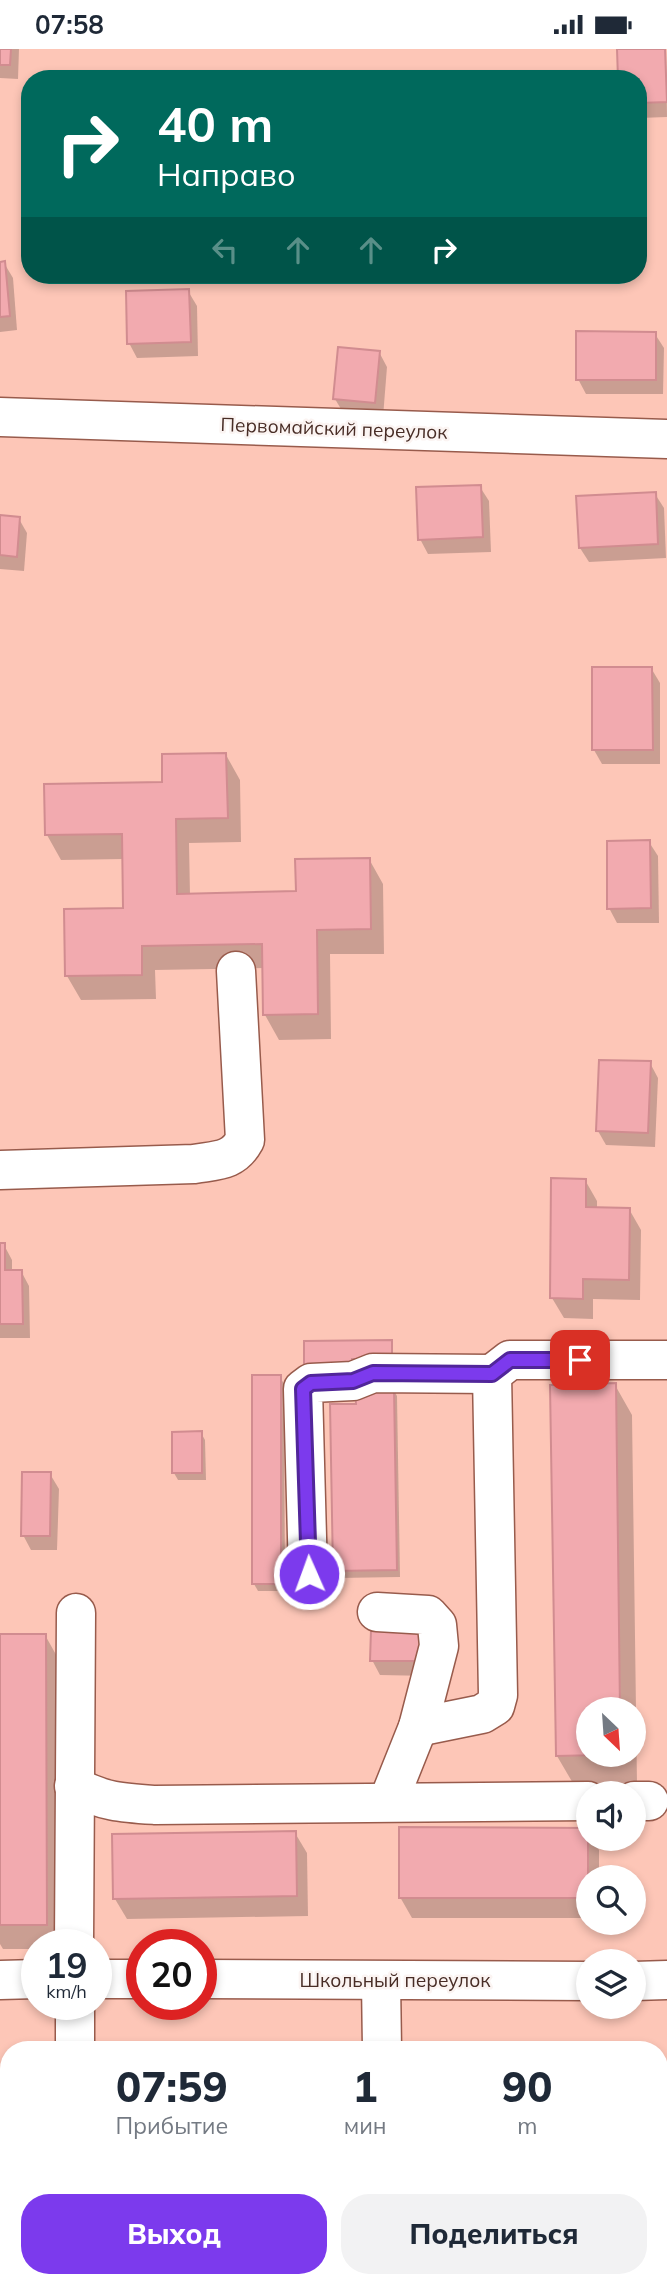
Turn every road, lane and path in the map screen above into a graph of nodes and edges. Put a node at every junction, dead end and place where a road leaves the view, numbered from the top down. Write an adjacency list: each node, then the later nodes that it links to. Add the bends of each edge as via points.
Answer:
1 (0, 417): 2 (street, Первомайский переулок)
2 (667, 439)
3 (236, 971): 4 (street, via 245,1140 238,1152 194,1164)
4 (0, 1170)
5 (667, 1360): 6 (street, via 510,1360)
6 (492, 1374): 7 (street, via 373,1373 353,1381 311,1383 303,1389); 10 (street, via 498,1695 495,1706 482,1714)
7 (309, 1574)
8 (377, 1612): 10 (street, via 428,1615 437,1625 439,1646)
9 (76, 1613): 11 (street)
10 (418, 1727): 13 (street)
11 (74, 1786): 13 (street, via 94,1797 155,1805); 14 (street)
12 (576, 1801): 13 (street)
13 (388, 1802)
14 (74, 1929)
15 (21, 1979): 17 (street)
16 (217, 1979): 19 (street, Школьный переулок)
17 (0, 1980)
18 (667, 1980): 21 (street)
19 (381, 1981): 20 (street, Школьный переулок); 24 (street)
20 (576, 1981)
21 (646, 1981)
22 (75, 2020): 23 (street)
23 (75, 2041)
24 (382, 2041)

